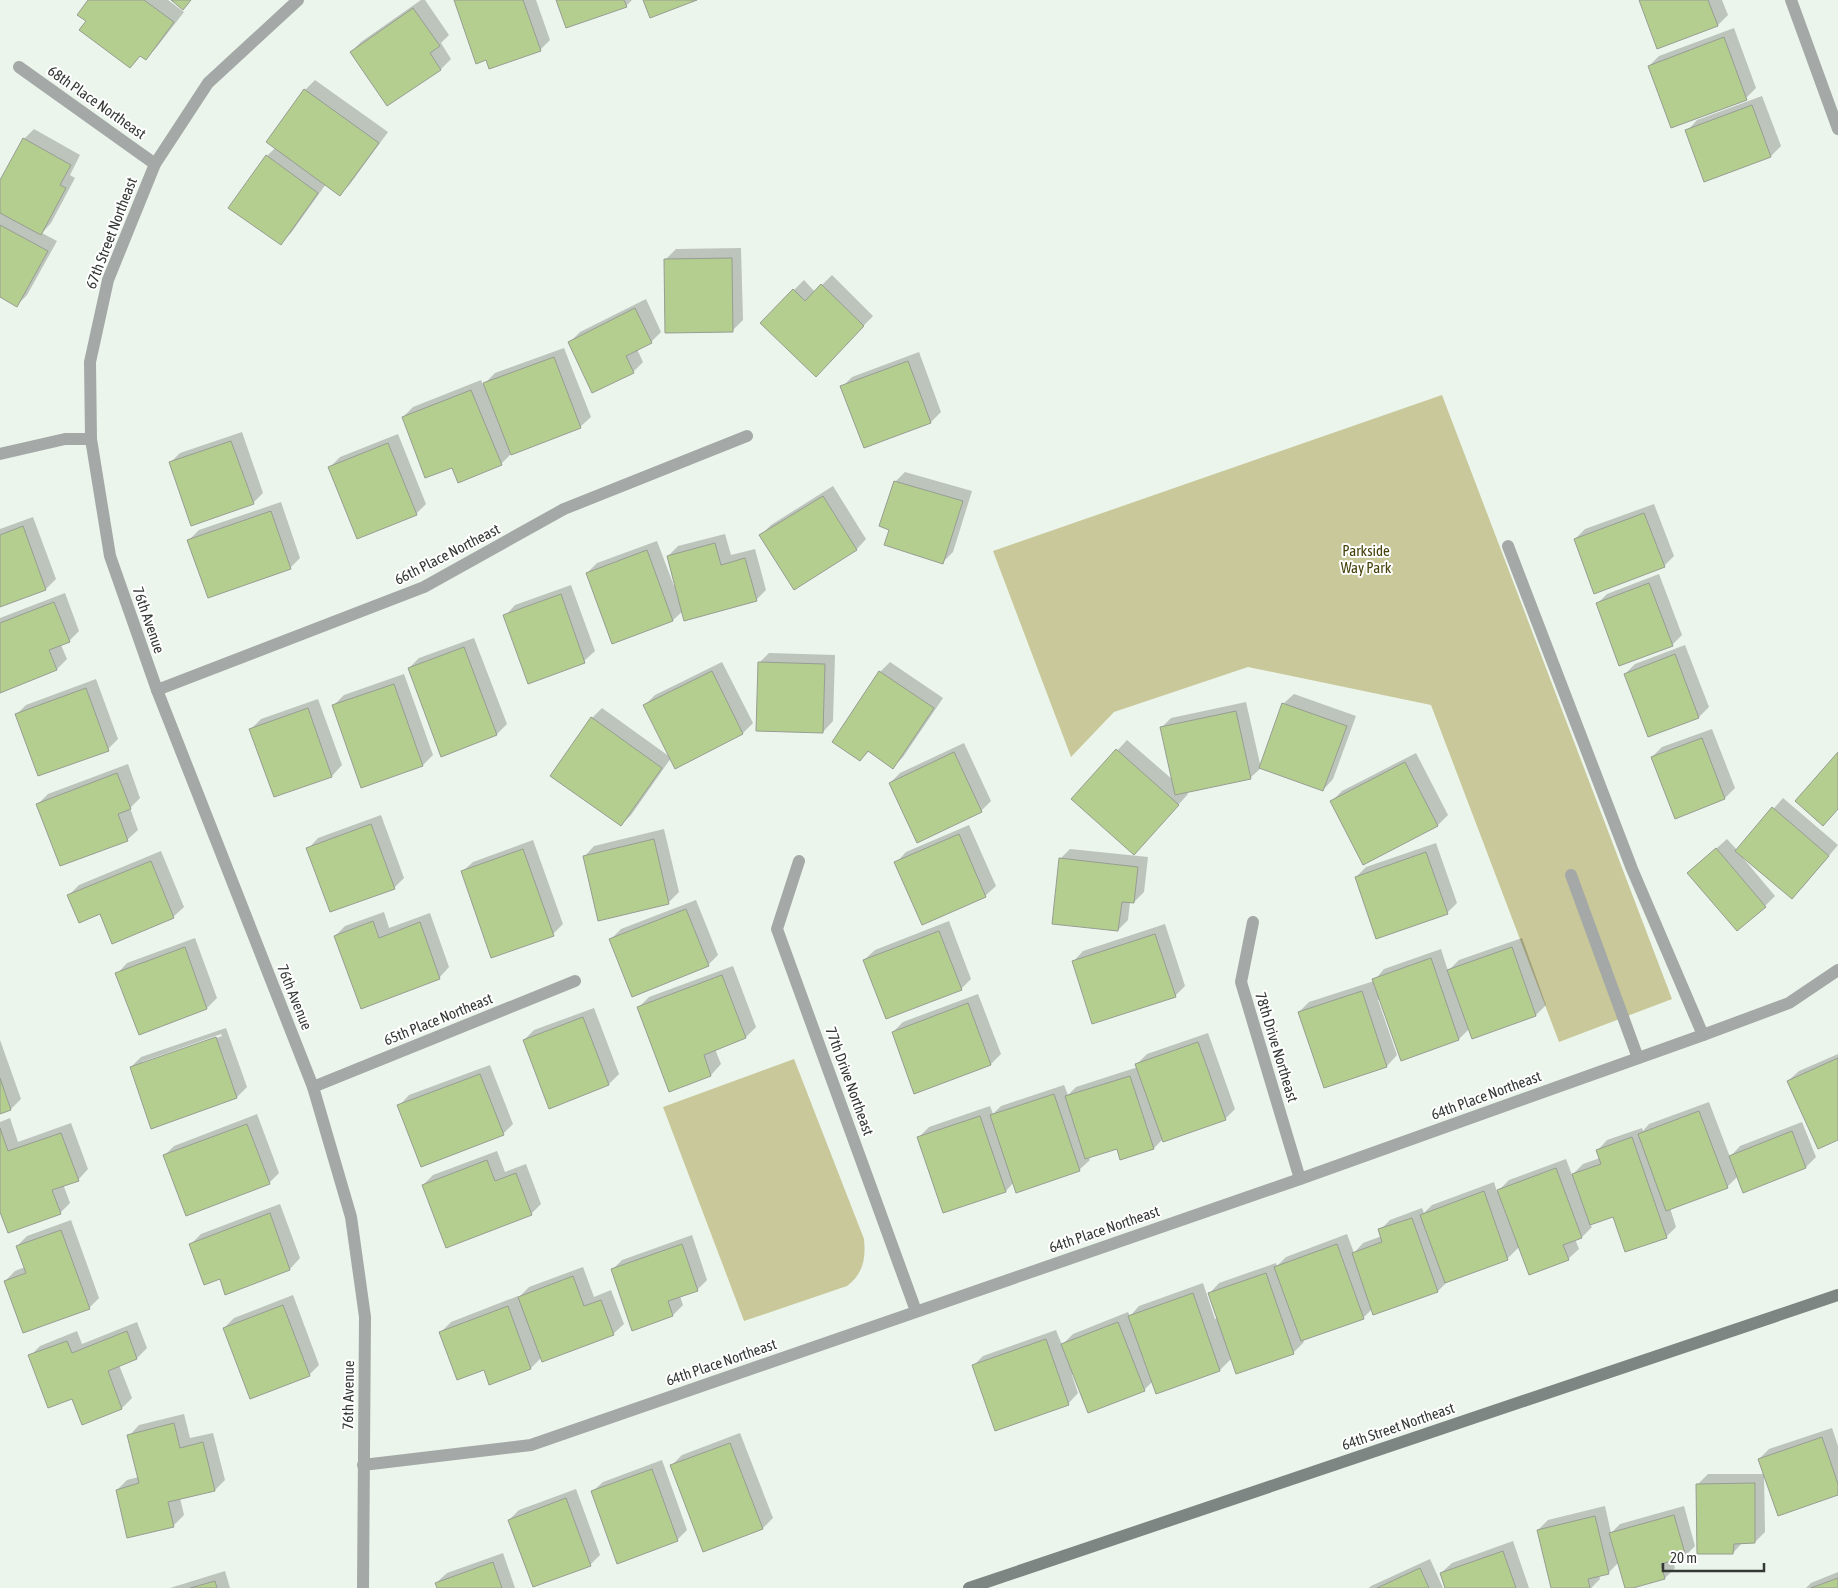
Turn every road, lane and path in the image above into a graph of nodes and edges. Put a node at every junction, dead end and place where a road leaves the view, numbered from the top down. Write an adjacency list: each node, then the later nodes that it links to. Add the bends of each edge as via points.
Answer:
1 (298, 0): 5 (street, 67th Street Northeast, via 208,83)
2 (1791, 0): 4 (street)
3 (20, 67): 5 (street, 68th Place Northeast)
4 (1838, 129)
5 (155, 164): 7 (street, 67th Street Northeast, via 108,280 90,362)
6 (747, 436): 10 (street, 66th Place Northeast, via 564,509 424,588)
7 (91, 439): 8 (street, via 65,439); 10 (street, 76th Avenue, via 110,556)
8 (0, 454)
9 (1508, 546): 16 (street, via 1632,869)
10 (156, 690): 18 (street, 76th Avenue)
11 (799, 861): 21 (street, 77th Drive Northeast, via 777,929)
12 (1571, 875): 17 (street)
13 (1254, 922): 19 (street, 78th Drive Northeast, via 1241,982)
14 (1838, 970): 16 (street, 64th Place Northeast, via 1789,1003)
15 (575, 981): 18 (street, 65th Place Northeast)
16 (1703, 1035): 17 (street, 64th Place Northeast)
17 (1638, 1058): 19 (street, 64th Place Northeast)
18 (313, 1087): 22 (street, 76th Avenue, via 351,1217 365,1317)
19 (1300, 1179): 21 (street, 64th Place Northeast)
20 (1838, 1295): 24 (main road, 64th Street Northeast)
21 (916, 1311): 22 (street, 64th Place Northeast, via 531,1444)
22 (363, 1465): 23 (street, 76th Avenue)
23 (363, 1588)
24 (969, 1588)

